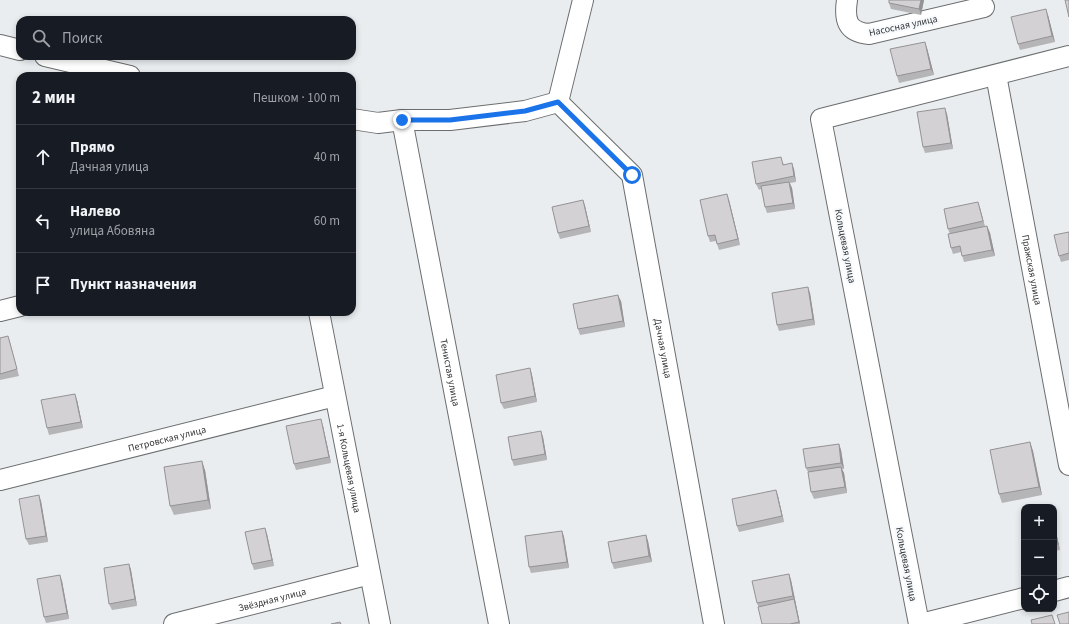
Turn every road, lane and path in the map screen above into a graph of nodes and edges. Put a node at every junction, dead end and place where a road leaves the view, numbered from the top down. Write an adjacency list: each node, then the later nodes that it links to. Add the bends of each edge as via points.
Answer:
1 (583, 0): 10 (street)
2 (847, 0): 3 (street, Насосная улица, via 845,13 848,23 852,29 869,34)
3 (984, 7)
4 (0, 46): 5 (street)
5 (16, 49)
6 (1069, 56): 9 (street, Кольцевая улица)
7 (62, 60): 8 (street)
8 (113, 72)
9 (996, 75): 17 (street, Пражская улица); 27 (street, Кольцевая улица, via 821,119)
10 (558, 102): 12 (street, via 525,111 450,120); 26 (street, Дачная улица, via 632,175)
11 (356, 120): 12 (street, via 378,123)
12 (402, 120): 25 (street, Тенистая улица)
13 (16, 307): 14 (street)
14 (0, 311)
15 (319, 316): 16 (street, 1-я Кольцевая улица)
16 (334, 396): 18 (street, Петровская улица); 19 (street, 1-я Кольцевая улица)
17 (1069, 465)
18 (0, 480)
19 (370, 574): 23 (street, Звёздная улица); 24 (street, 1-я Кольцевая улица)
20 (1069, 587): 21 (street)
21 (1057, 590)
22 (1021, 599): 27 (street, Кольцевая улица)
23 (174, 624)
24 (380, 624)
25 (499, 624)
26 (714, 624)
27 (920, 624)

